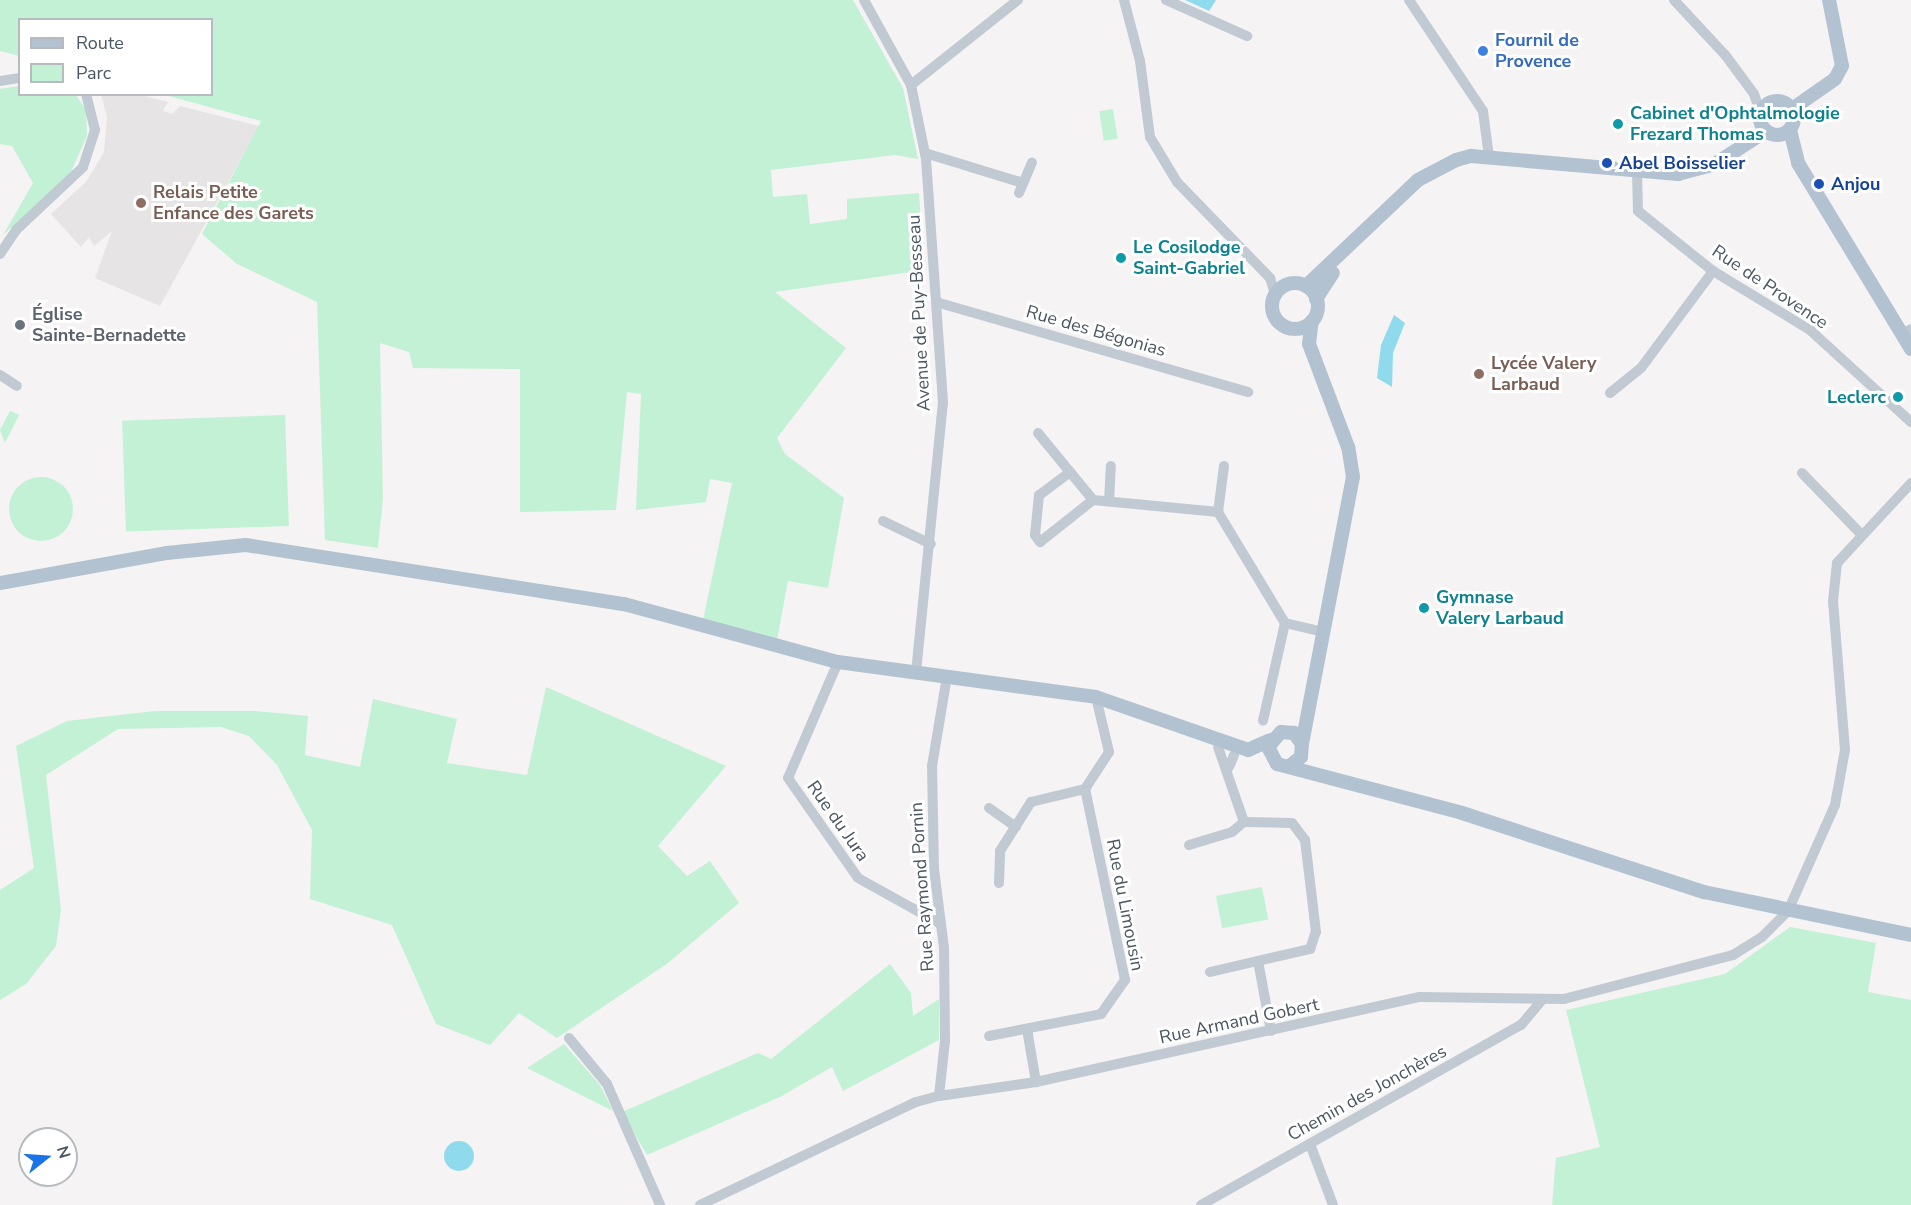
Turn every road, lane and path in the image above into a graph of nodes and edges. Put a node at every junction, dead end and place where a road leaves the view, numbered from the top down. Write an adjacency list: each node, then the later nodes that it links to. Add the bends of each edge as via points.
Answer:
1 (864, 0): 11 (street, Avenue de Puy-Besseau)
2 (1018, 0): 11 (street)
3 (1124, 0): 24 (street, via 1140,61 1150,137 1177,182 1270,278)
4 (1166, 0): 8 (street)
5 (1409, 0): 18 (street, via 1483,111)
6 (1674, 0): 14 (street, via 1726,56 1754,94)
7 (1829, 0): 13 (main road, via 1842,66 1834,79)
8 (1247, 36)
9 (18, 78): 10 (street)
10 (0, 81)
11 (911, 85): 17 (street, Avenue de Puy-Besseau)
12 (86, 96): 21 (street, via 95,130 83,167 16,230)
13 (1792, 109): 14 (main road, via 1777,101); 16 (main road)
14 (1761, 114): 15 (main road)
15 (1766, 130): 16 (main road, via 1778,135); 20 (main road, via 1705,168 1678,174)
16 (1790, 130): 29 (main road, via 1798,163)
17 (925, 153): 19 (street, via 1021,188); 26 (street, Avenue de Puy-Besseau)
18 (1489, 157): 20 (main road); 23 (main road, via 1456,160 1418,180); 25 (main road, via 1449,169 1420,187 1325,282)
19 (1032, 163)
20 (1637, 171): 22 (street, Rue de Provence, via 1638,212)
21 (0, 254)
22 (1713, 271): 35 (street, via 1641,368); 36 (street, Rue de Provence, via 1810,330)
23 (1306, 286): 24 (main road, via 1293,283); 25 (main road)
24 (1275, 293): 28 (main road, via 1274,317)
25 (1316, 299): 27 (main road)
26 (936, 302): 34 (street, Rue des Bégonias); 48 (street, Avenue de Puy-Besseau, via 943,402)
27 (1312, 321): 28 (main road); 30 (main road)
28 (1292, 329): 30 (main road)
29 (1907, 331): 31 (main road)
30 (1309, 344): 51 (main road, via 1348,447 1353,477)
31 (1911, 349)
32 (0, 375): 33 (street)
33 (17, 386)
34 (1248, 392)
35 (1610, 393)
36 (1911, 422)
37 (1038, 433): 40 (street)
38 (1110, 466): 44 (street)
39 (1224, 466): 45 (street)
40 (1070, 472): 43 (street); 43 (street, via 1039,495 1035,535 1040,542)
41 (1802, 473): 47 (street)
42 (1911, 483): 47 (street)
43 (1093, 500): 44 (street)
44 (1109, 501): 45 (street)
45 (1218, 512): 50 (street)
46 (883, 521): 48 (street)
47 (1860, 533): 71 (street, via 1837,563 1833,580 1842,780)
48 (931, 544): 53 (street, Avenue de Puy-Besseau)
49 (0, 583): 52 (main road, via 167,553 246,545 624,604)
50 (1285, 623): 51 (street); 57 (street)
51 (1323, 632): 56 (main road)
52 (838, 662): 53 (main road); 72 (street, Rue du Jura, via 788,778 858,878)
53 (916, 672): 54 (main road)
54 (947, 676): 55 (main road); 72 (street, Rue Raymond Pornin, via 932,765)
55 (1096, 697): 59 (main road); 65 (street, via 1109,752)
56 (1306, 713): 58 (main road); 61 (main road)
57 (1263, 722)
58 (1287, 731): 60 (main road); 61 (main road)
59 (1202, 734): 60 (main road, via 1248,750); 63 (main road)
60 (1270, 740): 62 (main road)
61 (1302, 744): 64 (main road, via 1301,757)
62 (1272, 760): 63 (main road); 64 (main road)
63 (1232, 761): 67 (street)
64 (1291, 765): 71 (main road, via 1462,813 1704,892)
65 (1085, 789): 68 (street, via 1031,802); 77 (street, Rue du Limousin, via 1125,980 1101,1014)
66 (989, 808): 68 (street)
67 (1244, 822): 69 (street, via 1232,832); 74 (street, via 1292,823 1305,840 1316,932 1310,949)
68 (1016, 827): 70 (street, via 1000,851)
69 (1189, 845)
70 (999, 883)
71 (1788, 910): 73 (main road); 76 (street, Rue Armand Gobert, via 1762,937 1713,963)
72 (941, 924): 82 (street, Rue Raymond Pornin, via 945,1041)
73 (1911, 935)
74 (1258, 961): 75 (street); 78 (street)
75 (1210, 972)
76 (1541, 1001): 78 (street, Rue Armand Gobert, via 1420,997); 83 (street, Chemin des Jonchères, via 1521,1025)
77 (1027, 1029): 79 (street, Rue du Limousin); 81 (street)
78 (1271, 1031): 81 (street, Rue Armand Gobert)
79 (989, 1036)
80 (569, 1038): 84 (street, via 607,1084)
81 (1036, 1082): 82 (street, Rue Armand Gobert)
82 (939, 1096): 85 (street, Rue Armand Gobert, via 916,1102)
83 (1310, 1143): 86 (street, Chemin des Jonchères); 87 (street)
84 (660, 1205)
85 (700, 1205)
86 (1200, 1205)
87 (1333, 1205)

